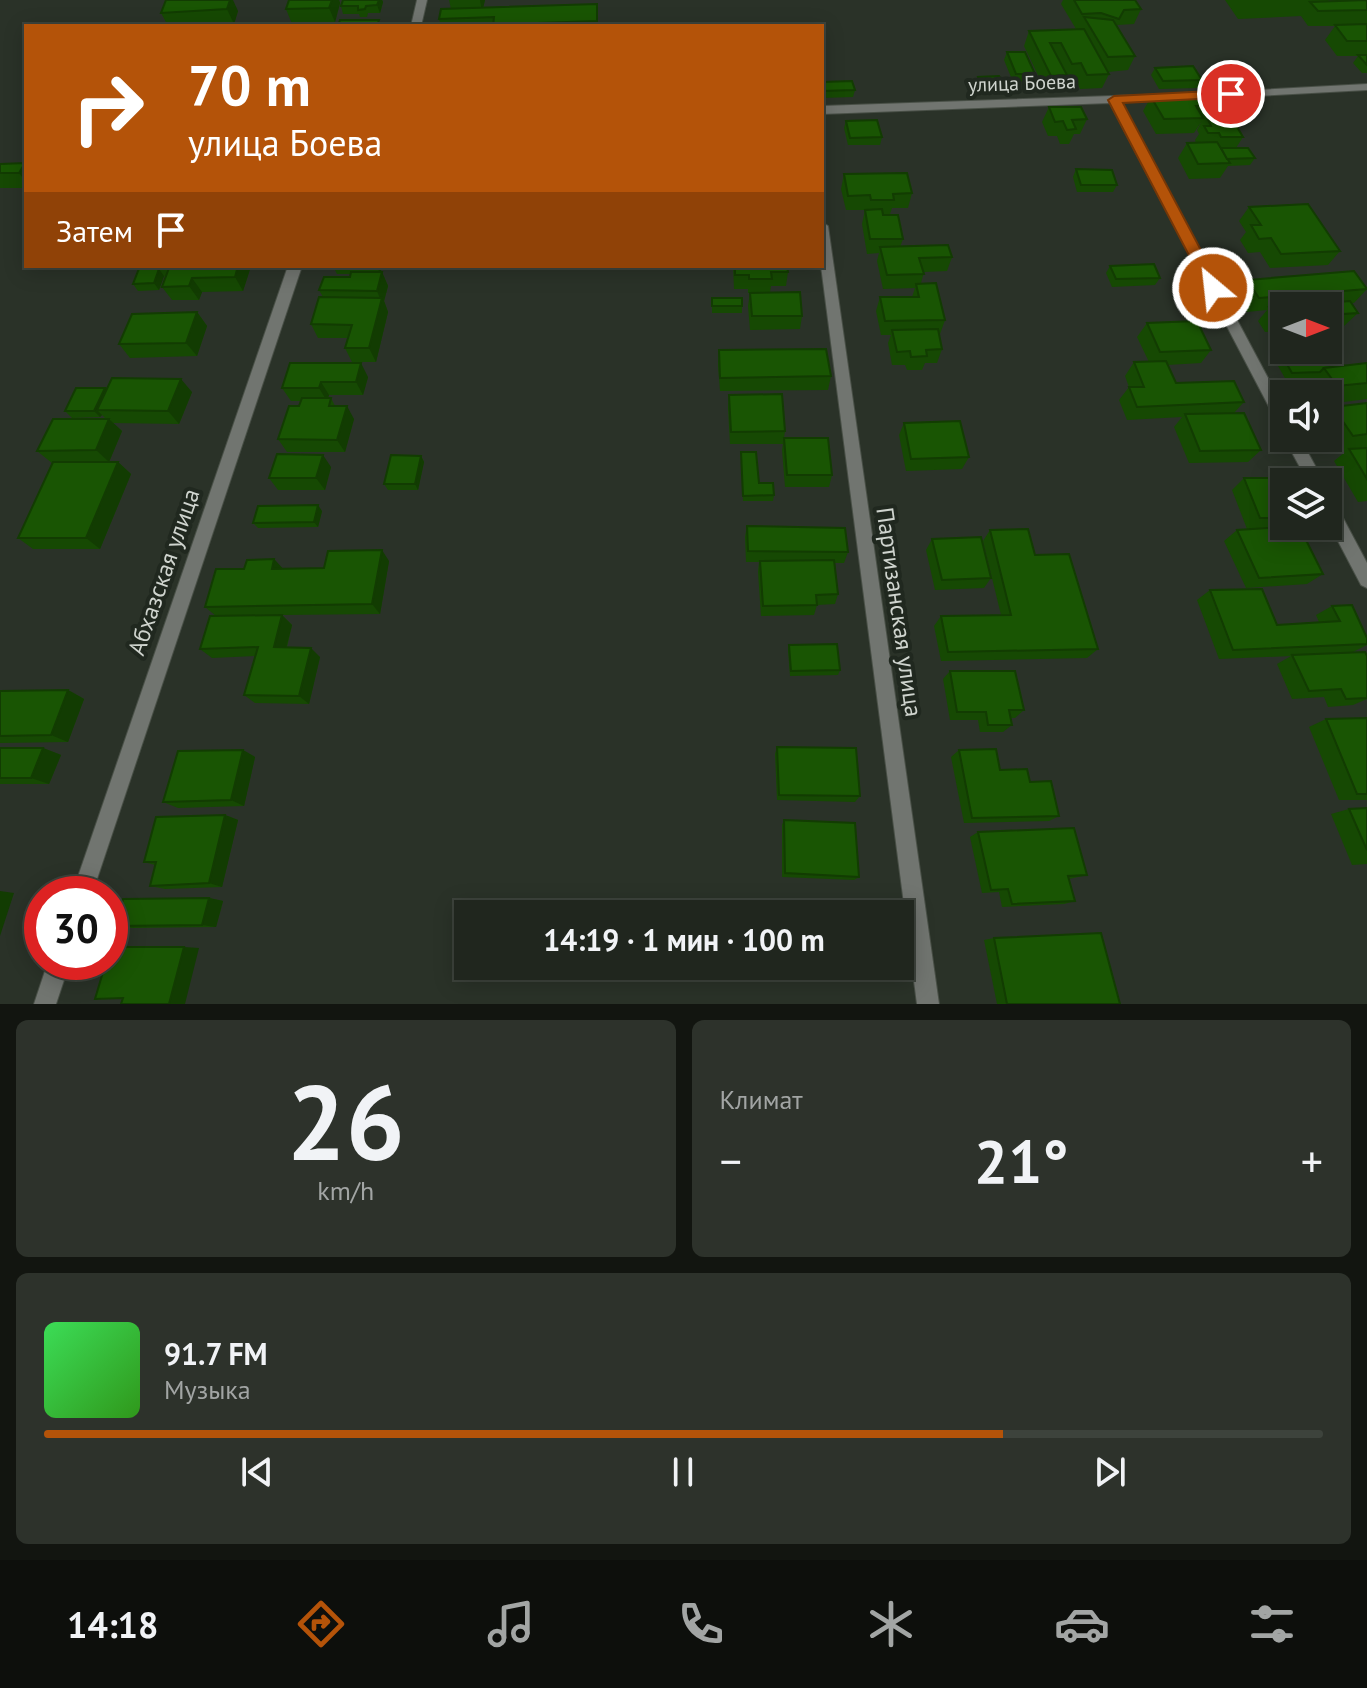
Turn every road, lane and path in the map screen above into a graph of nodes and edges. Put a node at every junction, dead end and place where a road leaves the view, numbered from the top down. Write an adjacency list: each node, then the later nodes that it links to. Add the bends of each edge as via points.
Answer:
1 (422, 0): 2 (street)
2 (416, 24)
3 (1367, 87): 4 (street)
4 (1209, 95)
5 (1177, 97): 6 (street, улица Боева)
6 (1114, 100): 7 (street, улица Боева); 10 (street)
7 (824, 110)
8 (824, 241): 16 (street, Партизанская улица)
9 (294, 268): 13 (street, Абхазская улица)
10 (1270, 395)
11 (1342, 533): 12 (street)
12 (1367, 580)
13 (88, 876)
14 (53, 980): 15 (street)
15 (45, 1004)
16 (928, 1004)

